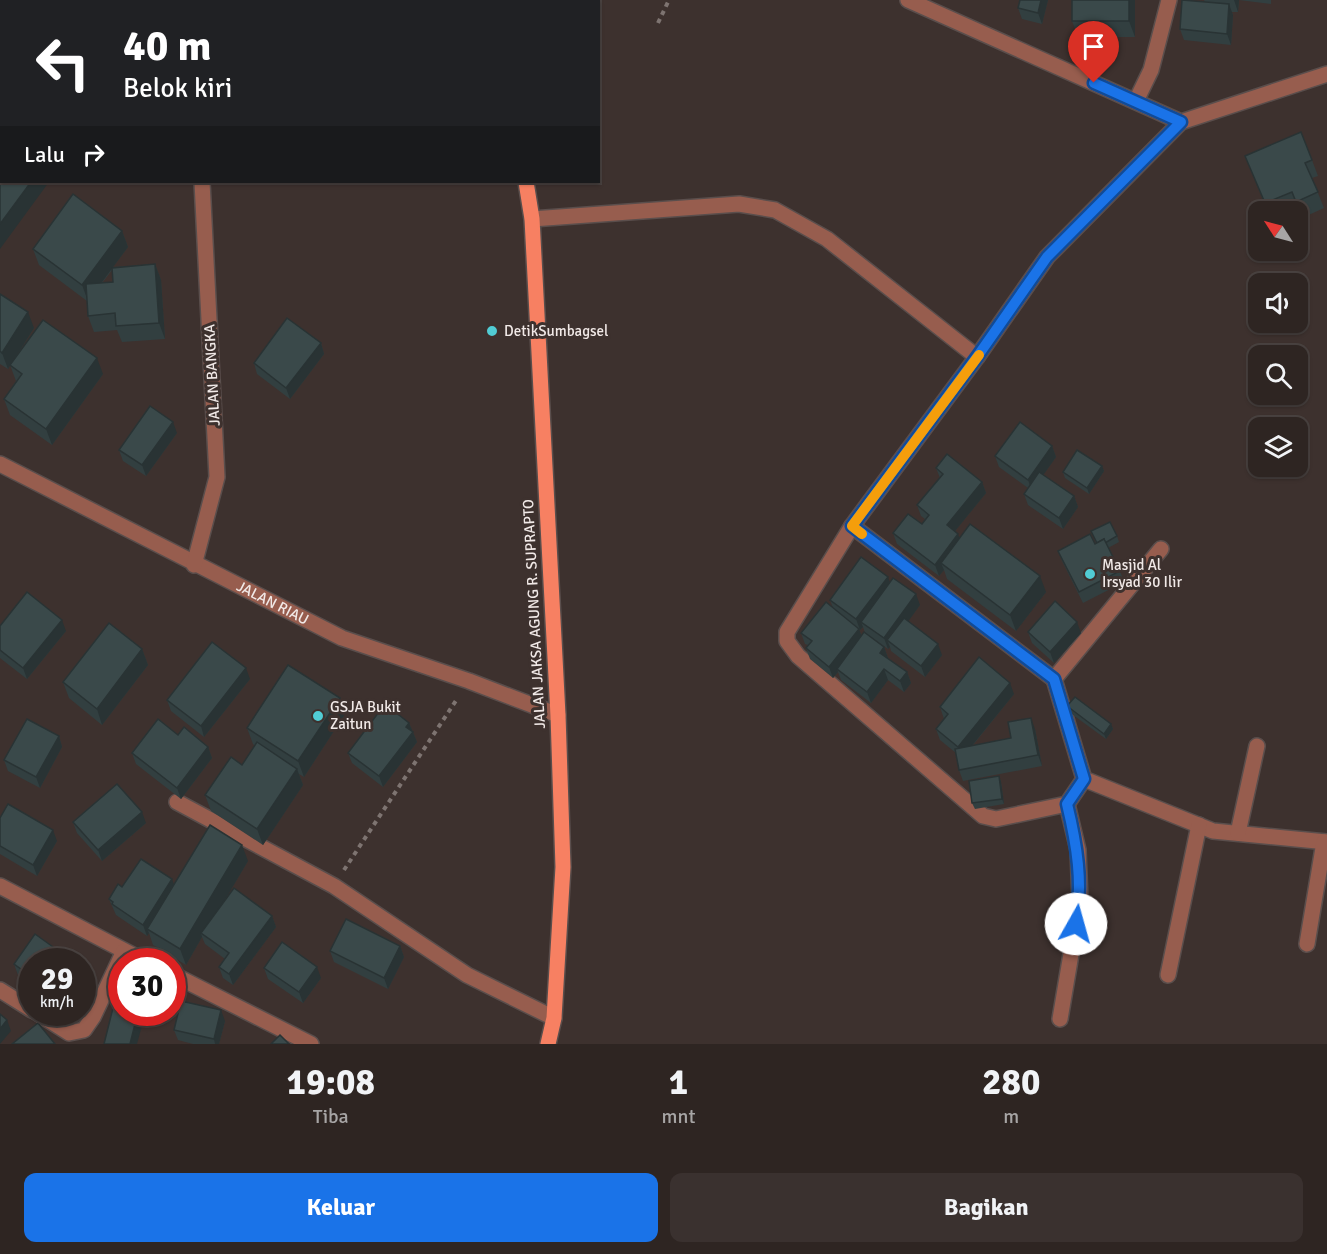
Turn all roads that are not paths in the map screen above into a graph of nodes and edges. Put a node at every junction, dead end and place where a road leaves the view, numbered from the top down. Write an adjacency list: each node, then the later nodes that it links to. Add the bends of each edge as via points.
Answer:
1 (908, 0): 4 (street)
2 (1169, 0): 4 (street, via 1151,70)
3 (1327, 74): 5 (street)
4 (1136, 101): 5 (street)
5 (1181, 122): 9 (street, via 1047,257)
6 (202, 183): 13 (street, JALAN BANGKA, via 217,477)
7 (526, 183): 8 (main road, JALAN JAKSA AGUNG R. SUPRAPTO)
8 (532, 219): 9 (street, via 739,204 775,210 827,239); 15 (main road, JALAN JAKSA AGUNG R. SUPRAPTO)
9 (977, 357): 11 (street)
10 (0, 464): 13 (street, JALAN RIAU)
11 (852, 526): 14 (street); 19 (street, via 790,624 787,641 791,649 983,816 996,819)
12 (1161, 549): 14 (street)
13 (194, 565): 15 (street, JALAN RIAU, via 342,638)
14 (1054, 679): 17 (street)
15 (558, 715): 32 (main road, JALAN JAKSA AGUNG R. SUPRAPTO, via 563,867)
16 (1257, 746): 21 (street)
17 (1084, 779): 19 (street); 20 (street)
18 (177, 802): 32 (street, via 334,886 467,975)
19 (1067, 804): 33 (street, via 1078,850 1080,901)
20 (1199, 825): 21 (street); 26 (street)
21 (1238, 833): 22 (street)
22 (1326, 842): 24 (street)
23 (0, 886): 25 (street)
24 (1307, 944)
25 (118, 948)
26 (1168, 975)
27 (186, 981): 36 (street)
28 (108, 985): 31 (street)
29 (0, 990): 30 (street)
30 (18, 1001)
31 (96, 1011)
32 (554, 1018): 37 (main road, JALAN JAKSA AGUNG R. SUPRAPTO)
33 (1060, 1019)
34 (58, 1026): 35 (street, via 69,1033)
35 (87, 1026)
36 (312, 1044)
37 (548, 1044)

